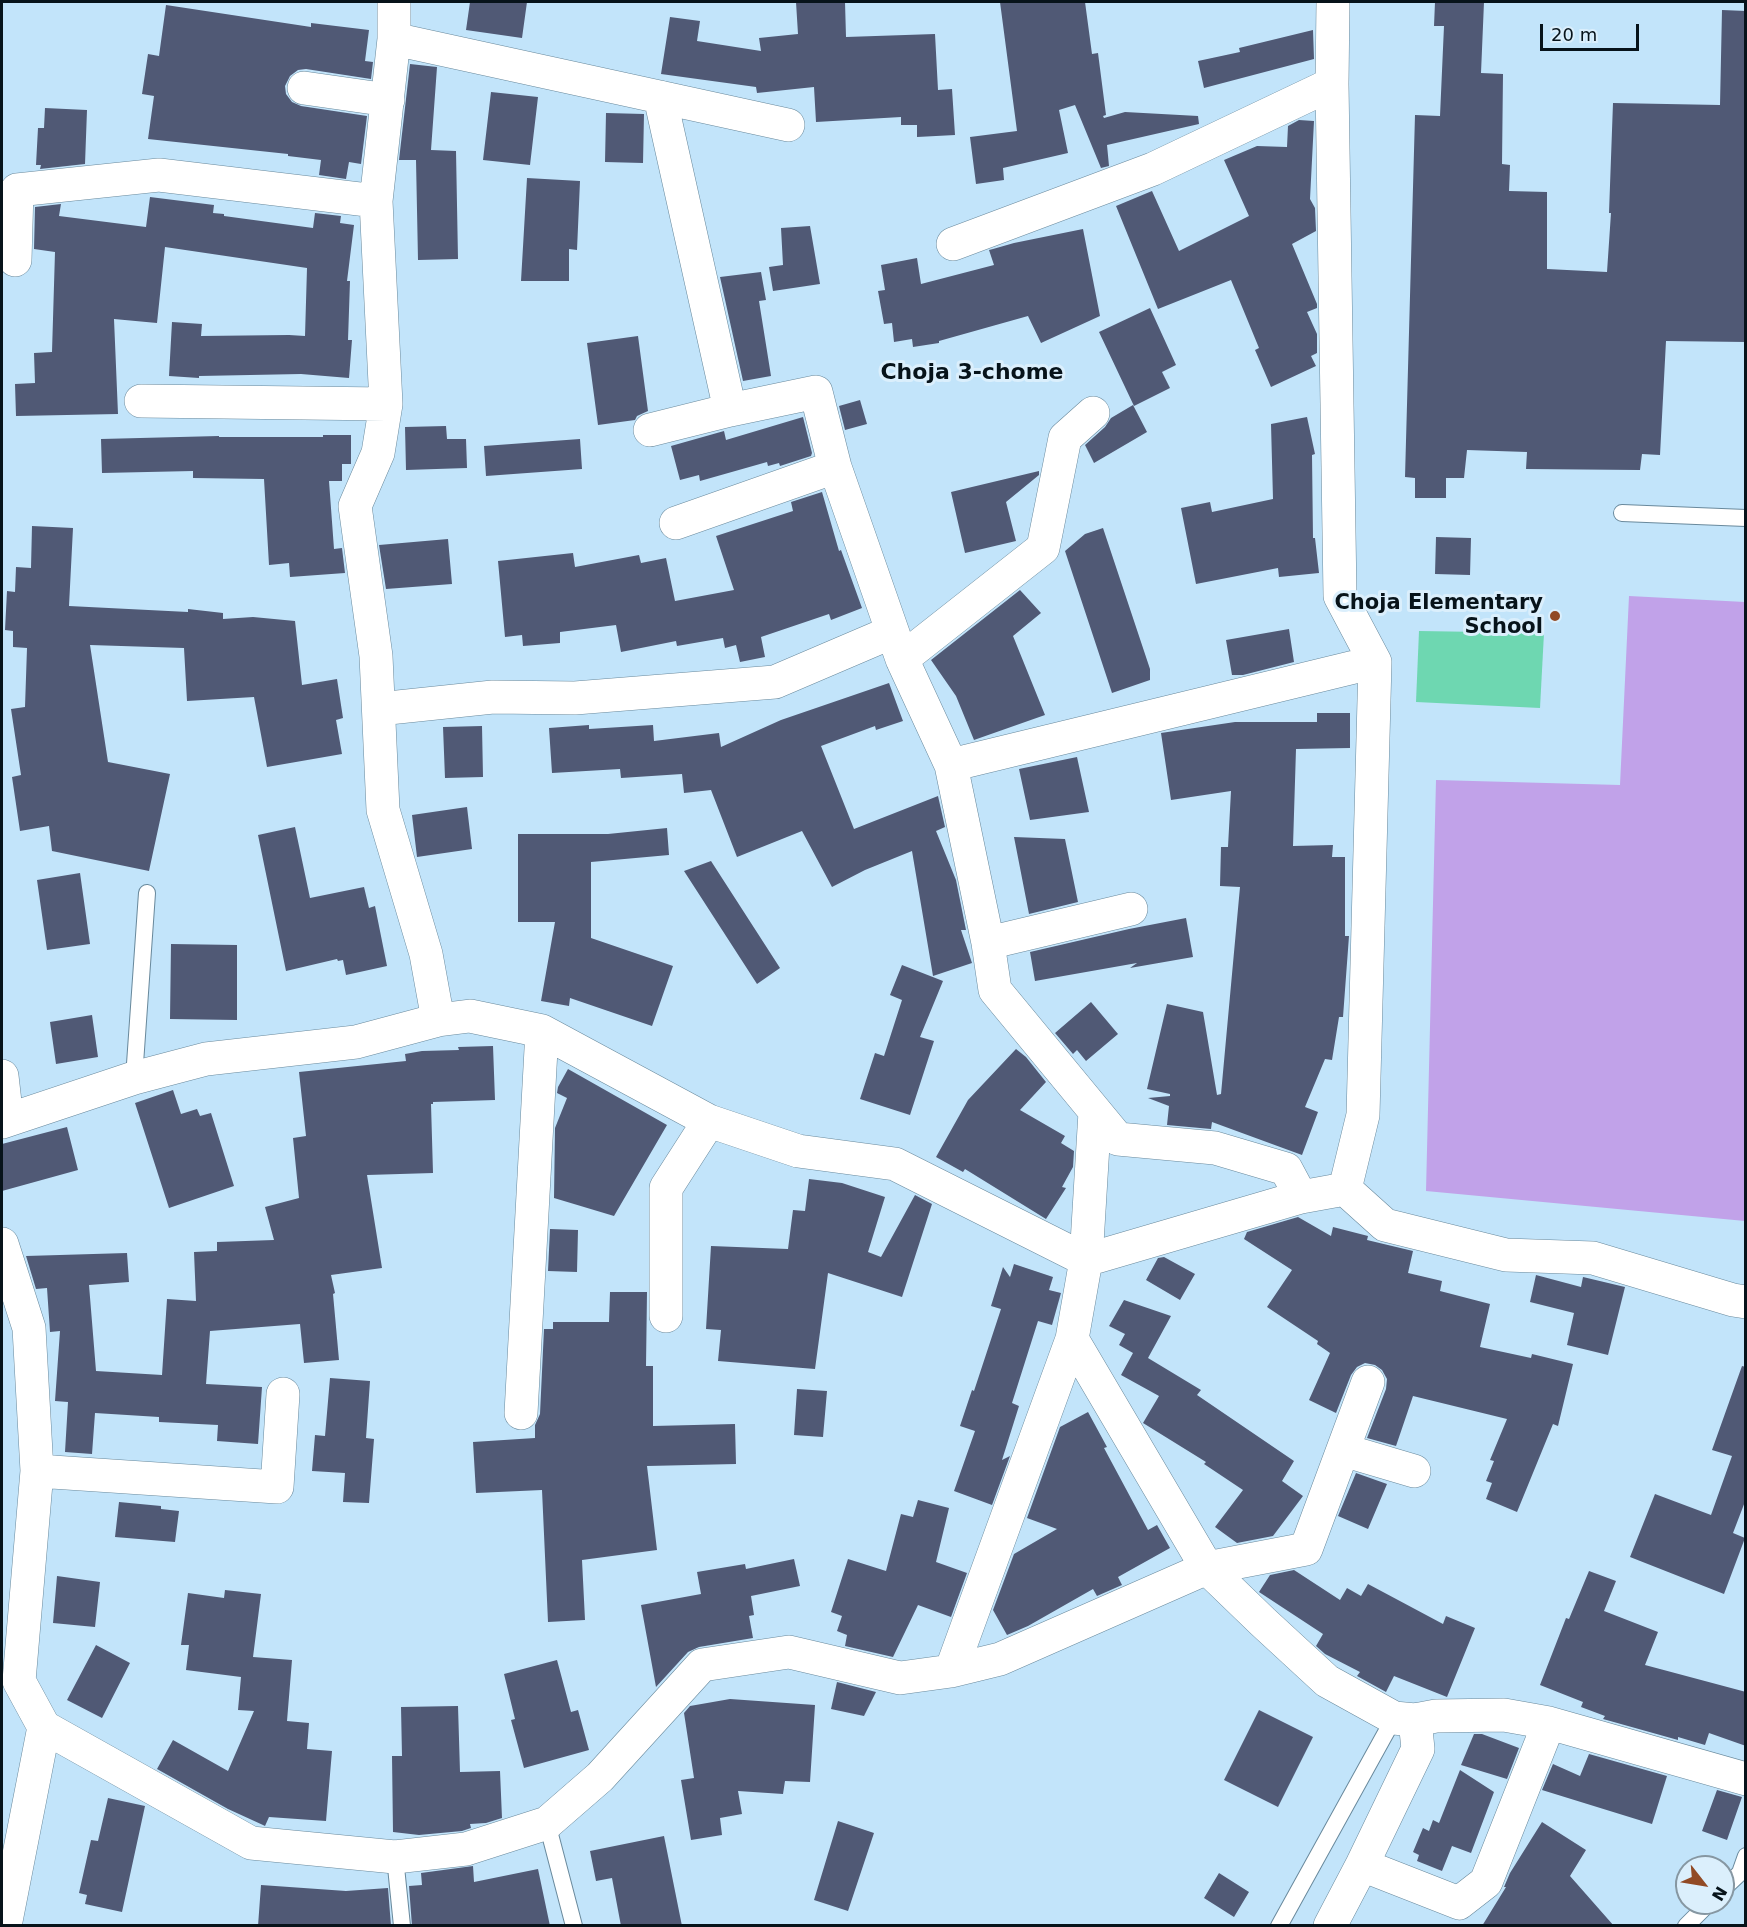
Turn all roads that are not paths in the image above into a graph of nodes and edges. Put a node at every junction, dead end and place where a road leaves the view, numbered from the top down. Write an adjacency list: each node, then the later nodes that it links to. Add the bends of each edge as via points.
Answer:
1 (394, 2): 3 (street)
2 (1333, 2): 4 (street)
3 (394, 39): 6 (street); 7 (street)
4 (1332, 84): 11 (street, via 1153,169); 23 (street, via 1340,596)
5 (304, 88): 7 (street)
6 (660, 97): 8 (street); 15 (street)
7 (388, 100): 10 (street)
8 (788, 126)
9 (9, 190): 10 (street, via 159,175); 12 (street)
10 (375, 201): 14 (street)
11 (953, 244)
12 (15, 260)
13 (141, 401): 14 (street)
14 (386, 405): 24 (street, via 378,453 355,506 376,656)
15 (730, 410): 17 (street); 18 (street, via 816,392)
16 (1093, 413): 22 (street, via 1065,438 1043,548)
17 (650, 430)
18 (835, 467): 21 (street); 22 (street)
19 (1622, 513): 20 (lane)
20 (1746, 518)
21 (676, 523)
22 (897, 645): 24 (street, via 775,682 575,698 493,697); 25 (street)
23 (1374, 662): 25 (street); 36 (street, via 1363,1115)
24 (379, 709): 29 (street, via 383,810 426,954)
25 (951, 765): 28 (street)
26 (147, 892): 32 (lane)
27 (1131, 909): 28 (street)
28 (988, 942): 33 (street, via 995,990)
29 (438, 1020): 30 (street, via 470,1016); 32 (street, via 357,1042 206,1059)
30 (542, 1030): 35 (street); 45 (street)
31 (2, 1076): 34 (street)
32 (134, 1078): 34 (street)
33 (1095, 1112): 37 (street, via 1118,1139 1215,1148 1286,1169); 39 (street)
34 (4, 1121)
35 (709, 1121): 39 (street, via 798,1151 895,1164); 41 (street, via 666,1188)
36 (1345, 1189): 37 (street); 40 (street, via 1385,1226 1506,1255 1593,1258)
37 (1301, 1197): 39 (street)
38 (2, 1244): 47 (street, via 29,1328)
39 (1086, 1260): 42 (street)
40 (1746, 1302)
41 (666, 1316)
42 (1072, 1339): 49 (street); 50 (street)
43 (1368, 1382): 46 (street)
44 (283, 1394): 47 (street, via 277,1487)
45 (521, 1413)
46 (1343, 1450): 48 (street); 49 (street, via 1306,1549)
47 (37, 1470): 51 (street)
48 (1414, 1471)
49 (1207, 1568): 50 (street, via 1000,1659); 52 (street, via 1327,1681)
50 (951, 1671): 56 (street, via 900,1678 789,1652 702,1665 600,1777)
51 (10, 1679): 54 (street)
52 (1404, 1719): 53 (street, via 1504,1715); 59 (street, via 1418,1749); 65 (lane)
53 (1549, 1723): 55 (street); 59 (street, via 1486,1882 1459,1903)
54 (44, 1727): 58 (street, via 251,1843); 62 (street)
55 (1746, 1779)
56 (547, 1822): 58 (street, via 466,1850); 64 (lane)
57 (1746, 1856): 60 (lane)
58 (395, 1857): 63 (lane)
59 (1362, 1865): 66 (street)
60 (1735, 1878)
61 (1697, 1915): 67 (lane)
62 (5, 1926)
63 (402, 1926)
64 (574, 1926)
65 (1279, 1926)
66 (1330, 1926)
67 (1686, 1926)

